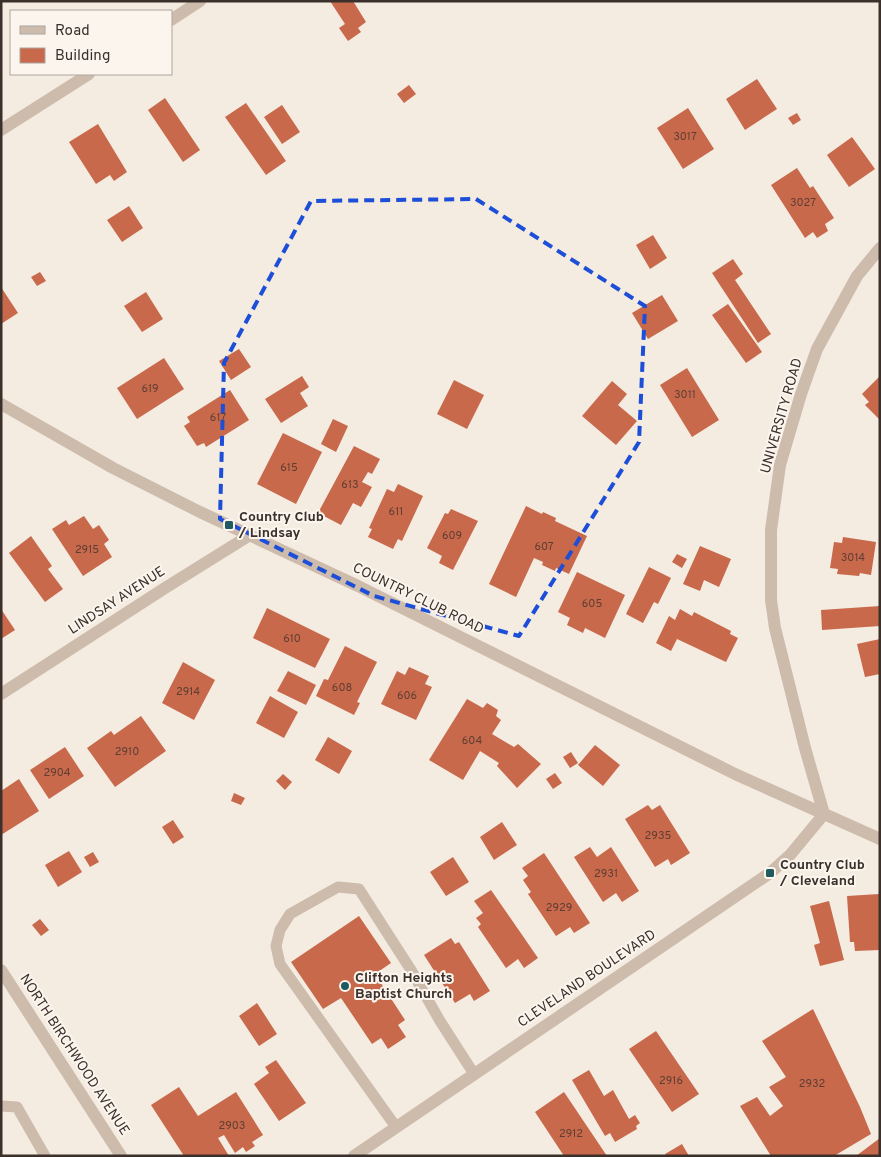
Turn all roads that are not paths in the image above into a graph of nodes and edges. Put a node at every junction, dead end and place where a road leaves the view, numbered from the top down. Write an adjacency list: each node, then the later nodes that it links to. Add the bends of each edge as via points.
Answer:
1 (200, 1): 2 (street)
2 (172, 19)
3 (87, 75): 4 (street)
4 (1, 130)
5 (880, 248): 9 (street, UNIVERSITY ROAD, via 857,276 817,349 800,394 780,465 771,530 771,600 775,628)
6 (1, 404): 7 (street, COUNTRY CLUB ROAD, via 113,468)
7 (250, 535): 8 (street, LINDSAY AVENUE); 9 (street, COUNTRY CLUB ROAD, via 734,774)
8 (1, 694)
9 (824, 814): 10 (street, COUNTRY CLUB ROAD); 12 (street, CLEVELAND BOULEVARD, via 790,855 770,873)
10 (880, 839)
11 (1, 970): 16 (street, NORTH BIRCHWOOD AVENUE)
12 (474, 1074): 14 (street, CLEVELAND BOULEVARD); 14 (lane, via 359,889 338,887 290,914 280,930 276,946 280,964)
13 (1, 1106): 15 (lane, via 17,1107)
14 (396, 1128): 17 (street, CLEVELAND BOULEVARD)
15 (46, 1156)
16 (121, 1156)
17 (354, 1156)

